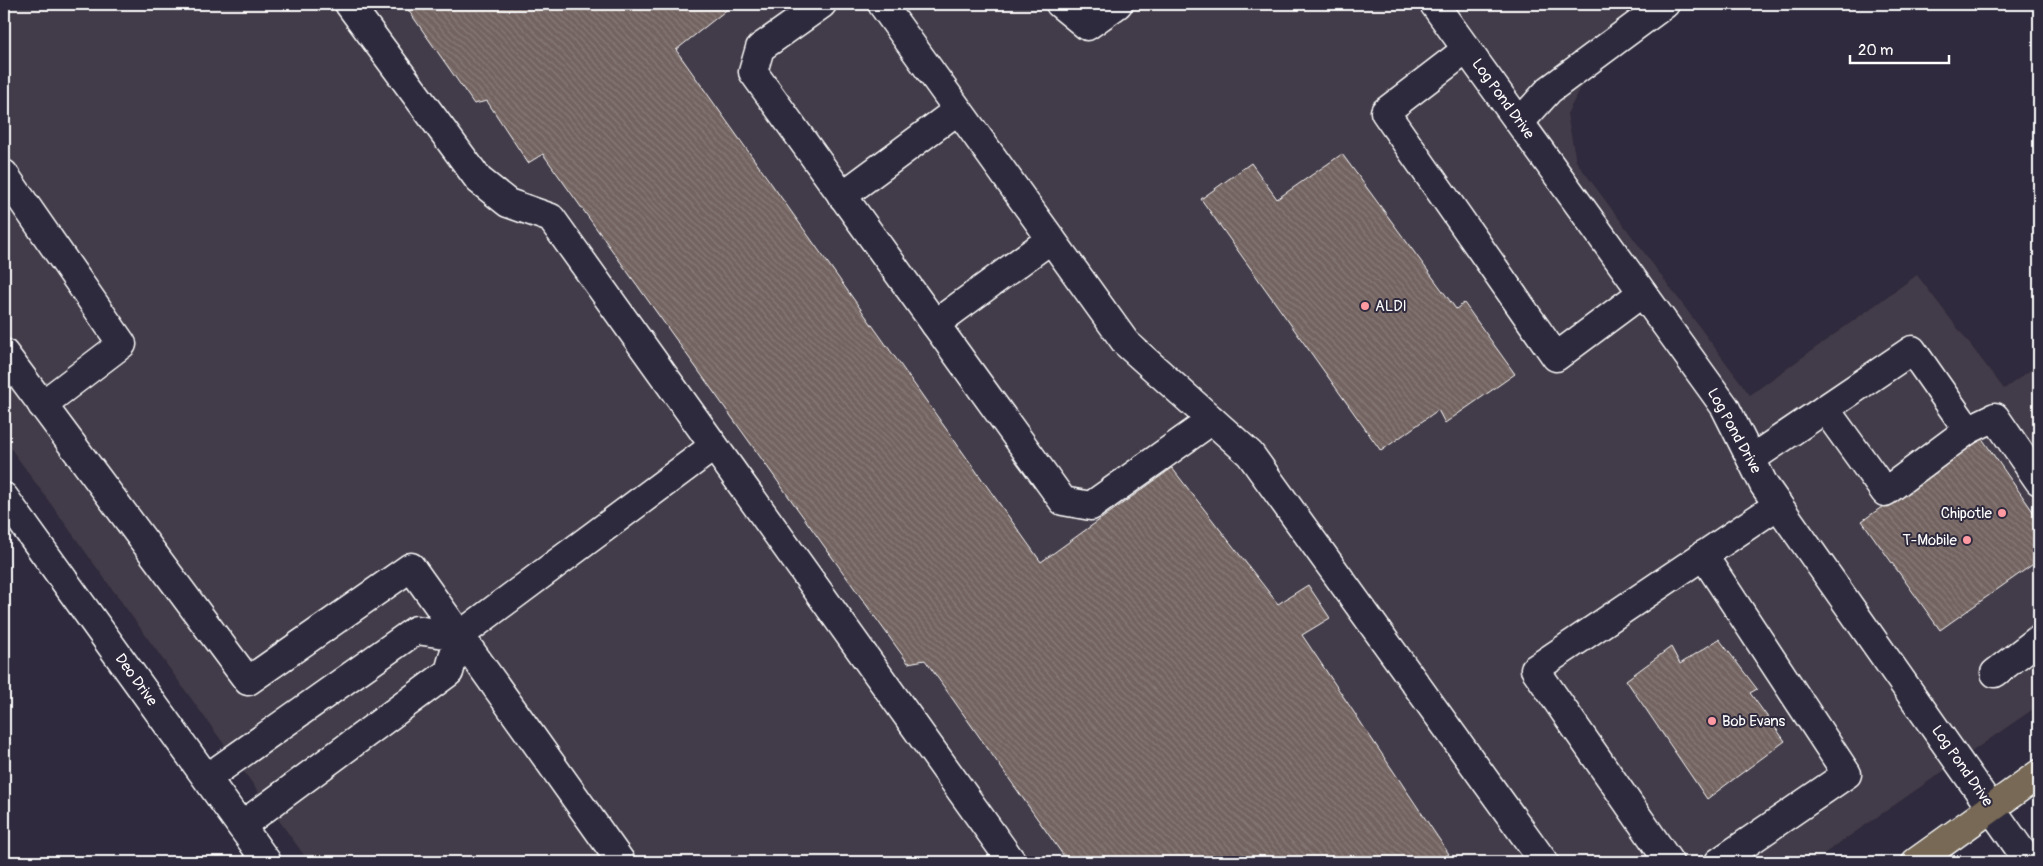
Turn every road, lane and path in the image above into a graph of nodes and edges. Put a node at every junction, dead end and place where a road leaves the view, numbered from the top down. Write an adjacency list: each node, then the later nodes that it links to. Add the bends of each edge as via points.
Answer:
1 (349, 4): 21 (street, via 480,180 508,203 551,218)
2 (822, 4): 12 (street, via 760,48 753,72)
3 (882, 4): 9 (street)
4 (1060, 4): 5 (street, via 1087,26)
5 (1118, 4)
6 (1434, 4): 8 (street, Log Pond Drive)
7 (1665, 4): 10 (street, via 1549,90)
8 (1467, 50): 10 (street, Log Pond Drive); 14 (street, via 1385,112 1556,358)
9 (958, 110): 12 (street); 13 (street)
10 (1520, 122): 14 (street, Log Pond Drive)
11 (4, 174): 17 (street, via 122,344)
12 (842, 196): 15 (street)
13 (1051, 239): 15 (street); 19 (street, via 1126,343)
14 (1642, 292): 22 (street, Log Pond Drive, via 1725,407)
15 (935, 324): 19 (street, via 1063,501 1092,506)
16 (4, 353): 17 (street)
17 (42, 405): 27 (street, via 248,681 411,567)
18 (1825, 410): 20 (street, via 1912,350); 20 (street, via 1884,492); 22 (street)
19 (1212, 420): 37 (street, via 1250,454)
20 (1968, 430): 23 (street, via 1995,417)
21 (714, 446): 27 (street); 36 (street)
22 (1751, 459): 25 (street, Log Pond Drive)
23 (2039, 481)
24 (4, 498): 31 (street, Deo Drive)
25 (1778, 505): 26 (street); 32 (street, Log Pond Drive)
26 (1704, 555): 38 (street, via 1535,669); 39 (street, via 1847,774)
27 (459, 636): 31 (street, via 416,630); 33 (street, via 449,672); 35 (street)
28 (2039, 639): 29 (street)
29 (1995, 673)
30 (2039, 774): 32 (main road)
31 (207, 778): 33 (street, Deo Drive)
32 (1991, 808): 40 (main road); 41 (street, Log Pond Drive)
33 (241, 826): 34 (street, Deo Drive)
34 (268, 862)
35 (621, 862)
36 (1012, 862)
37 (1544, 862)
38 (1670, 862)
39 (1718, 862)
40 (1916, 862)
41 (2029, 862)

